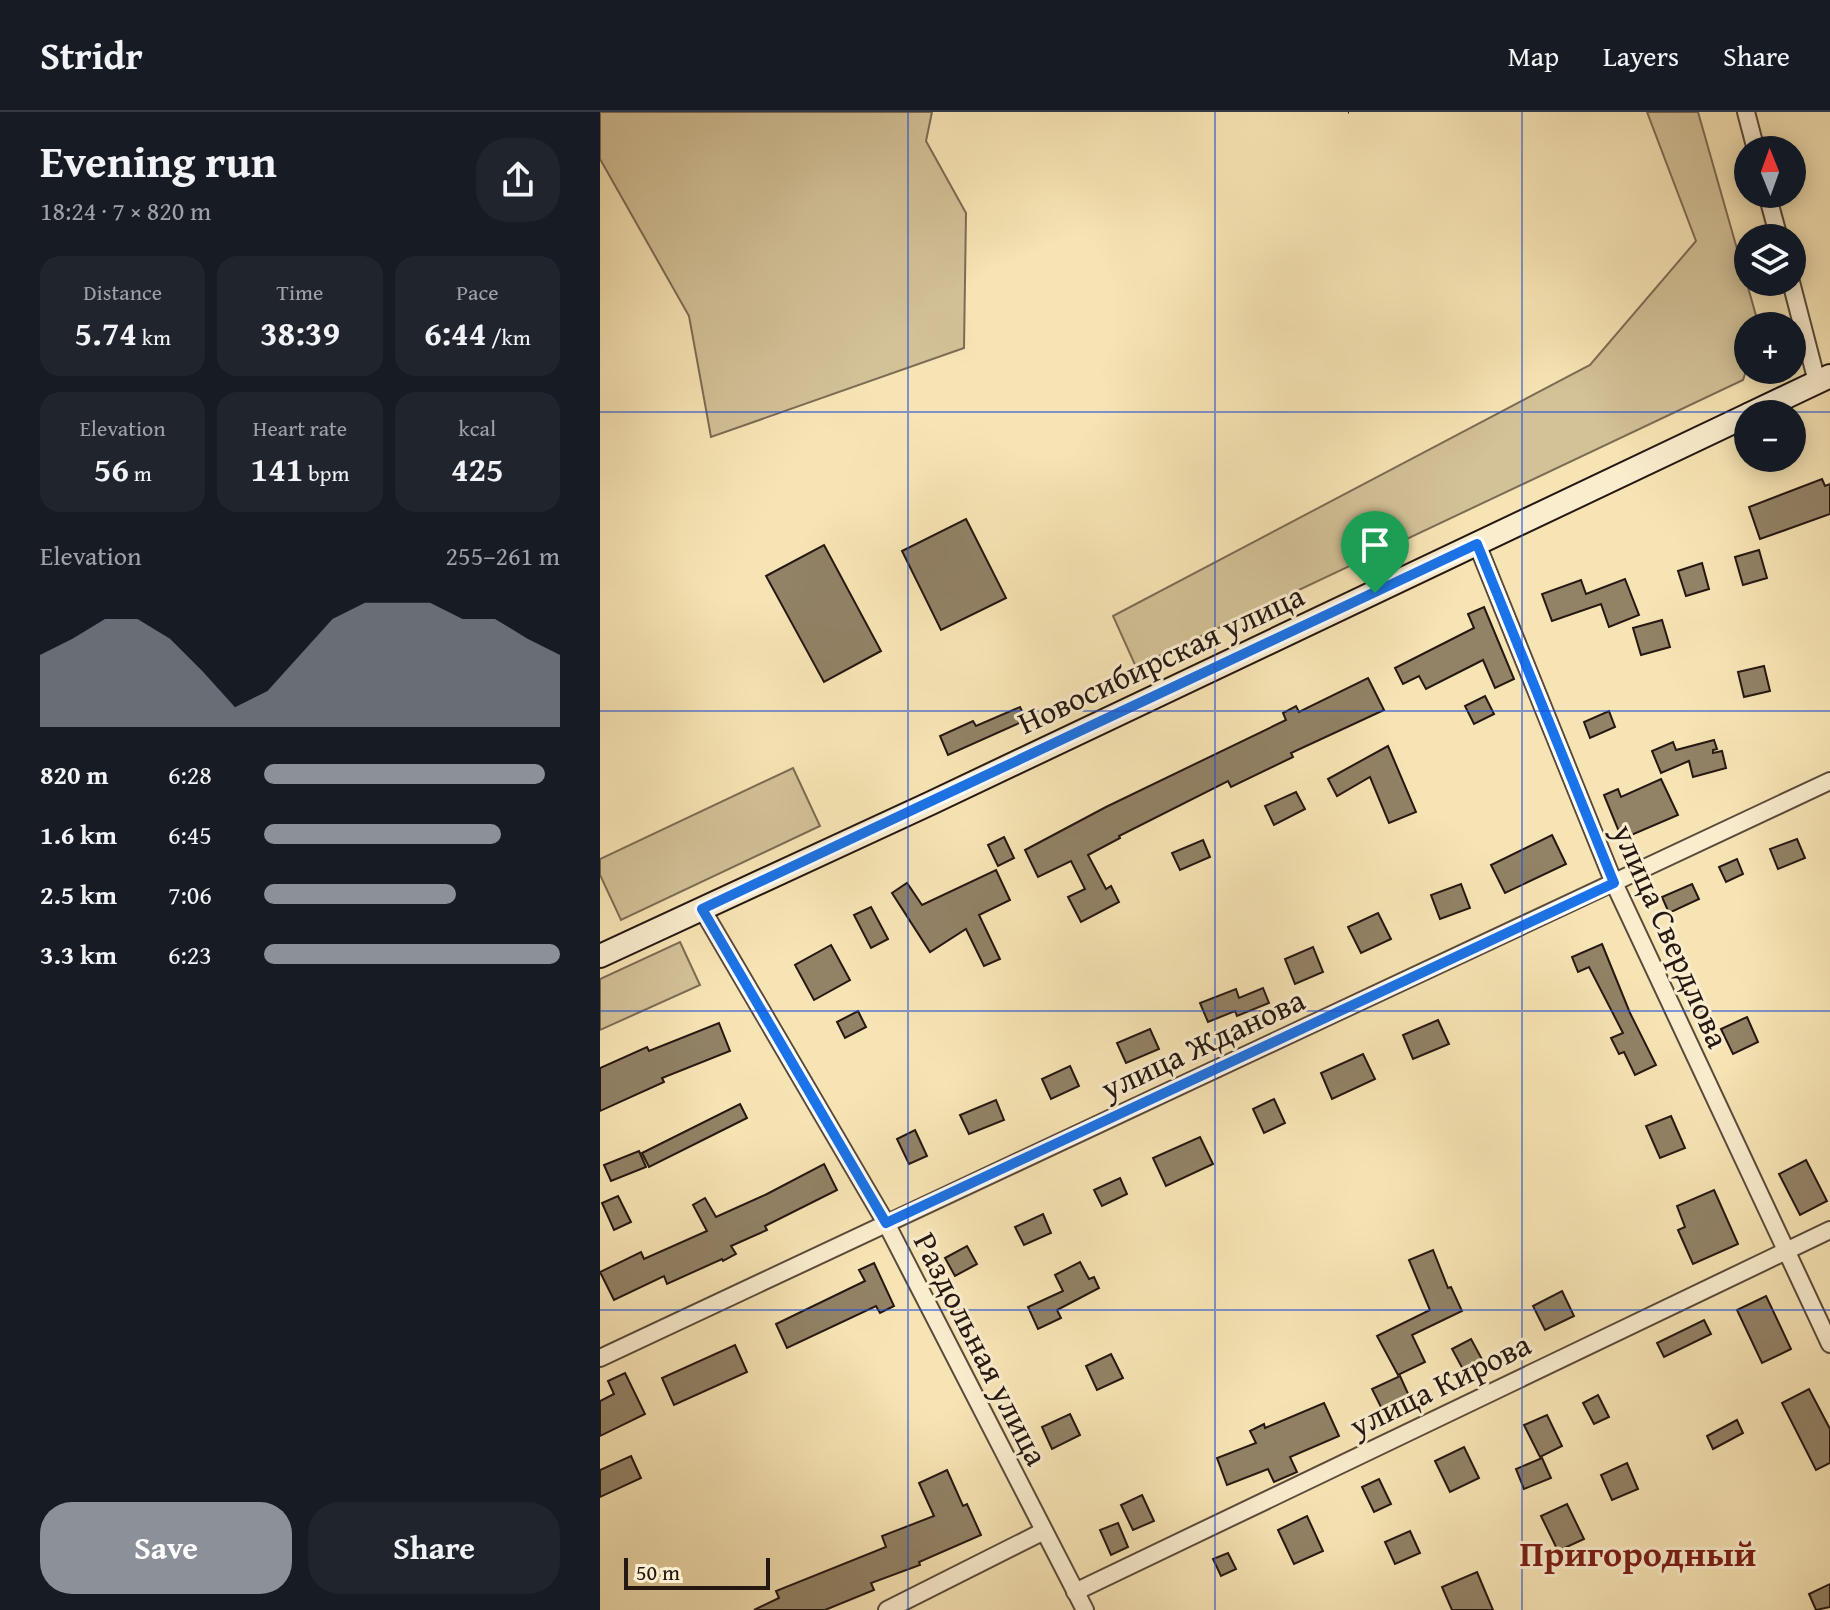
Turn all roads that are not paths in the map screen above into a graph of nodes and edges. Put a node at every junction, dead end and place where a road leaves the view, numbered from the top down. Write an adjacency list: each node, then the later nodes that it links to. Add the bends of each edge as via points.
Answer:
1 (1746, 112): 2 (street)
2 (1752, 136)
3 (1796, 296): 4 (street)
4 (1824, 379): 5 (street, Новосибирская улица)
5 (1779, 400)
6 (1734, 421): 7 (street, Новосибирская улица)
7 (1477, 544): 9 (street, улица Свердлова); 10 (street, Новосибирская улица)
8 (1830, 781): 9 (street, улица Жданова)
9 (1614, 883): 12 (street, улица Жданова); 14 (street, улица Свердлова)
10 (702, 909): 11 (street, Новосибирская улица); 12 (street, Раздольная улица)
11 (600, 956)
12 (886, 1223): 16 (street, улица Жданова); 17 (street, Раздольная улица)
13 (1830, 1230): 14 (street, улица Кирова)
14 (1785, 1251): 15 (street, улица Свердлова); 18 (street, улица Кирова)
15 (1830, 1344)
16 (600, 1358)
17 (1042, 1532): 18 (street, Раздольная улица); 19 (street)
18 (1075, 1592): 20 (street, Раздольная улица)
19 (887, 1610)
20 (1085, 1610)

